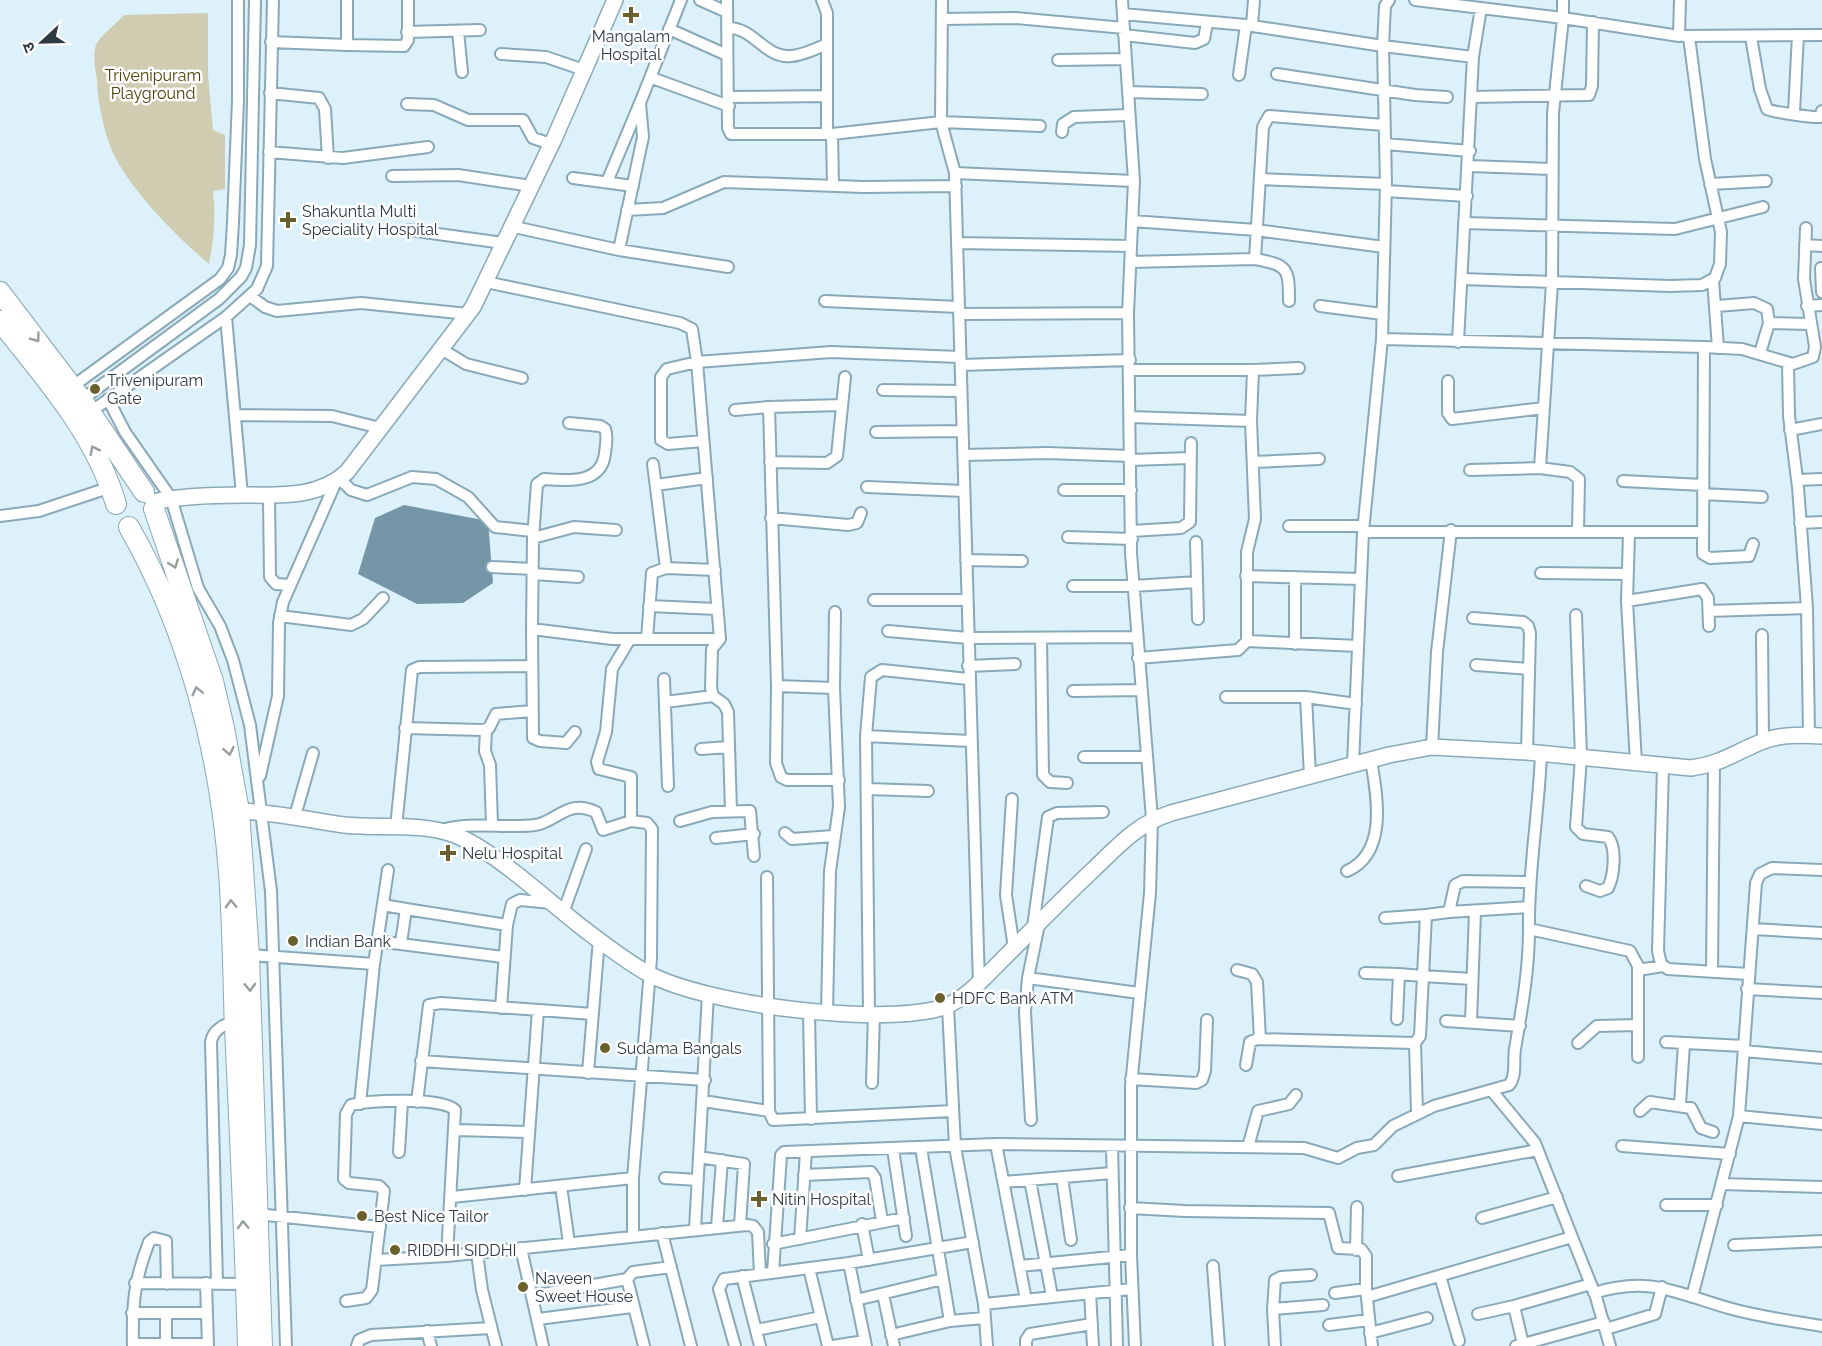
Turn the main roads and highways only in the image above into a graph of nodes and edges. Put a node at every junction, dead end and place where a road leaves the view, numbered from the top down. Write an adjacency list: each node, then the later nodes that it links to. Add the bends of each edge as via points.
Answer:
1 (0, 292): 3 (highway, one-way to 3)
2 (0, 321): 3 (highway)
3 (75, 404): 4 (highway, one-way to 3); 5 (highway)
4 (113, 496): 5 (highway, via 130,490); 6 (highway, via 118,518)
5 (155, 500): 6 (highway, via 152,516 142,526); 8 (highway, one-way to 8, via 213,681 238,811 249,955)
6 (129, 527): 7 (highway, one-way to 6, via 226,1025 229,873 218,785 194,679 167,601)
7 (248, 1346)
8 (262, 1346)

